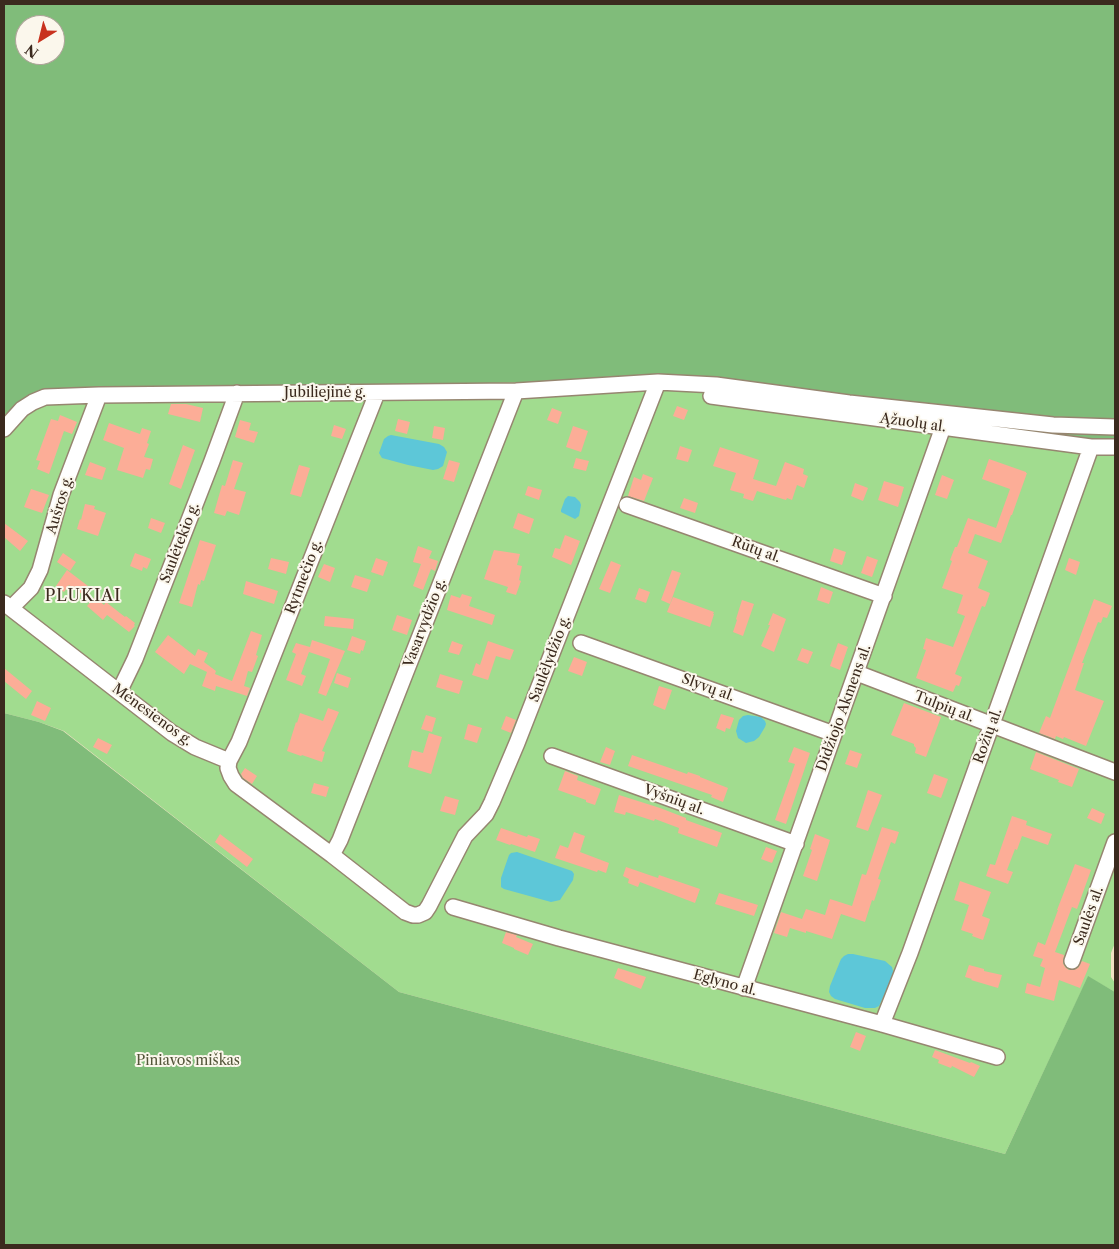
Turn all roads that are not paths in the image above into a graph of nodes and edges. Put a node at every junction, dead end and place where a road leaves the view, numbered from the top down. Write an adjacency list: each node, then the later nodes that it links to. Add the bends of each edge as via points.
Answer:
1 (658, 382): 2 (street, Jubiliejinė g.); 8 (street, Jubiliejinė g., via 716,385 849,403 1053,424); 25 (street, Saulėlydžio g., via 492,802 486,814 465,836 425,912 418,915 405,912)
2 (516, 391): 3 (street, Jubiliejinė g.); 25 (street, Vasarvydžio g.)
3 (376, 392): 4 (street, Jubiliejinė g.); 21 (street, Rytmečio g.)
4 (237, 393): 5 (street, Jubiliejinė g.); 17 (street, Saulėtekio g., via 135,660)
5 (99, 395): 9 (street, Jubiliejinė g., via 45,397 22,409); 14 (street, Aušros g., via 61,495 40,570 30,588)
6 (711, 396): 7 (street, Ąžuolų al.)
7 (944, 427): 10 (street, Ąžuolų al.); 13 (street, Didžiojo Akmens al.)
8 (1115, 427)
9 (4, 429)
10 (1091, 446): 11 (street, Ąžuolų al.); 18 (street, Rožių al.)
11 (1115, 447)
12 (627, 505): 13 (street, Rūtų al.)
13 (884, 596): 16 (street, Didžiojo Akmens al.)
14 (7, 606): 17 (street, Mėnesienos g.)
15 (581, 643): 19 (street, Slyvų al.)
16 (857, 673): 18 (street, Tulpių al.); 19 (street, Didžiojo Akmens al.)
17 (119, 692): 21 (street, Mėnesienos g., via 172,734)
18 (992, 726): 22 (street, Tulpių al.); 29 (street, Rožių al.)
19 (834, 734): 24 (street, Didžiojo Akmens al.)
20 (552, 756): 24 (street, Vyšnių al.)
21 (229, 761): 25 (street, via 230,776 236,784)
22 (1115, 772)
23 (1115, 842): 27 (street, Saulės al.)
24 (796, 844): 28 (street, Didžiojo Akmens al.)
25 (332, 855)
26 (453, 907): 28 (street, Eglyno al.)
27 (1072, 961)
28 (744, 988): 29 (street, Eglyno al.)
29 (882, 1024): 30 (street, Eglyno al.)
30 (997, 1057)

